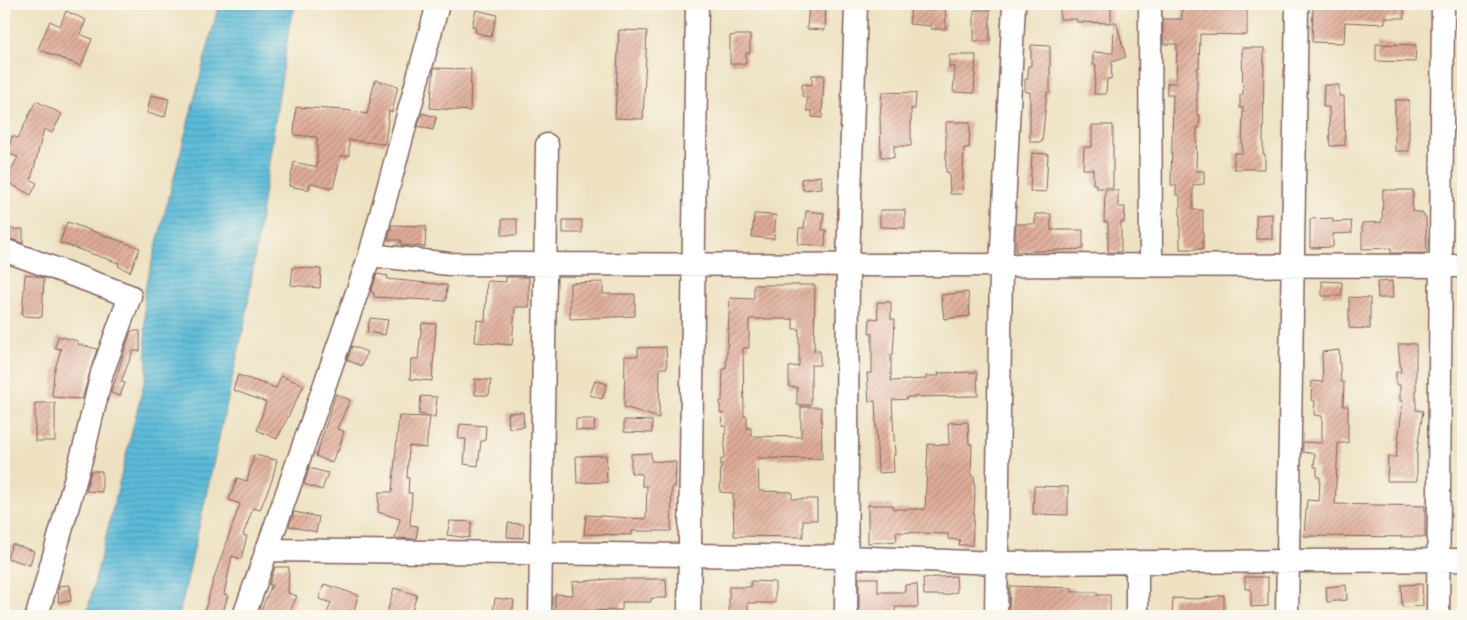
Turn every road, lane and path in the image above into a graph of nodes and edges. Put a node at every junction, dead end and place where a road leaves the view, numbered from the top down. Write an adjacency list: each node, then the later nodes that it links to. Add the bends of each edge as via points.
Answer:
1 (438, 4): 10 (street)
2 (697, 4): 12 (street)
3 (856, 4): 13 (street)
4 (1014, 4): 14 (street)
5 (1150, 4): 15 (street)
6 (1297, 4): 16 (street)
7 (1443, 4): 17 (street)
8 (546, 145): 11 (street)
9 (4, 250): 28 (street, via 130,296 102,373)
10 (370, 255): 11 (street, via 449,264); 19 (street)
11 (545, 264): 12 (street); 20 (street)
12 (694, 264): 13 (street); 21 (street)
13 (848, 265): 14 (street); 22 (street)
14 (1001, 265): 15 (street); 27 (street)
15 (1150, 265): 16 (street)
16 (1292, 265): 17 (street); 26 (street)
17 (1441, 266): 18 (street); 23 (street)
18 (1463, 266)
19 (266, 550): 20 (street); 29 (street)
20 (541, 554): 21 (street); 30 (street)
21 (690, 556): 22 (street); 31 (street)
22 (846, 557): 27 (street); 32 (street)
23 (1439, 560): 24 (street); 26 (street); 36 (street)
24 (1463, 560)
25 (1137, 562): 26 (street); 27 (street); 34 (street)
26 (1288, 562): 35 (street)
27 (997, 563): 33 (street)
28 (37, 616)
29 (244, 616)
30 (540, 616)
31 (689, 616)
32 (846, 616)
33 (996, 616)
34 (1137, 616)
35 (1287, 616)
36 (1438, 616)

